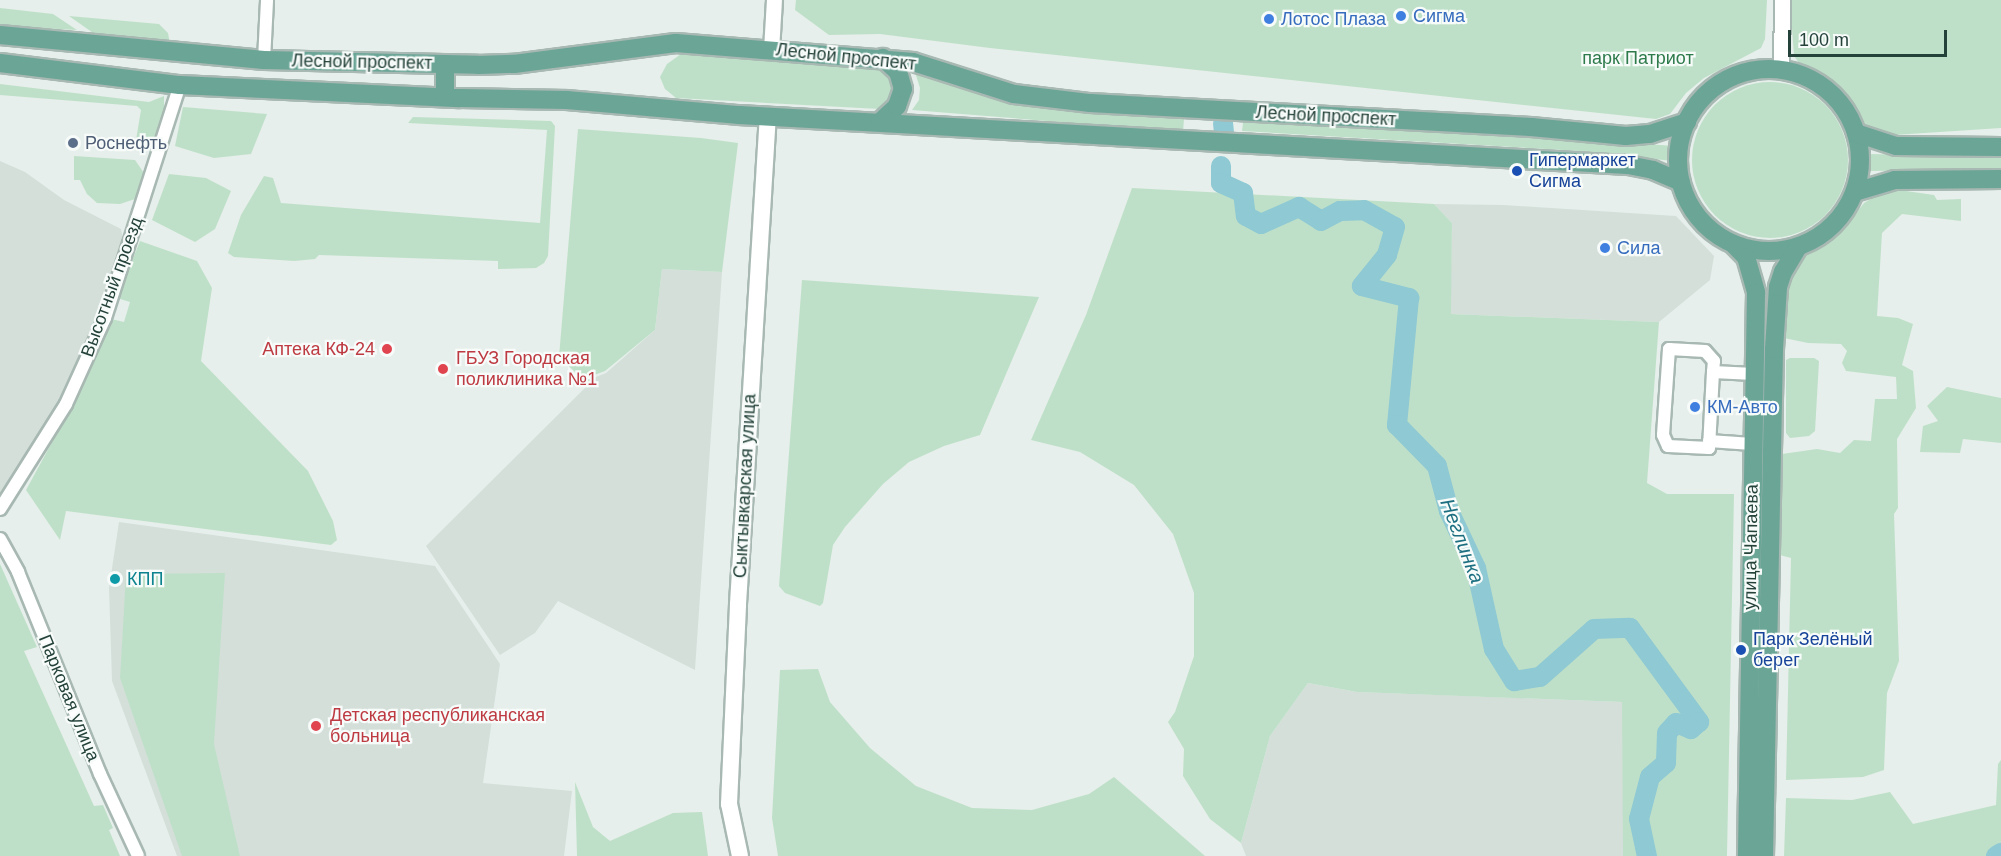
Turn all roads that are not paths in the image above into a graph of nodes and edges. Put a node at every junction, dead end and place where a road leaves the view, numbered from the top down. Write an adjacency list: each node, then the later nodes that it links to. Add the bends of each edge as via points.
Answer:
1 (267, 0): 7 (street)
2 (774, 0): 5 (street)
3 (1782, 0): 10 (street)
4 (0, 35): 7 (main road, Лесной проспект)
5 (771, 50): 6 (main road, Лесной проспект); 9 (main road, Лесной проспект, via 676,43 514,64)
6 (883, 58): 14 (main road, via 898,72 903,89 897,106); 15 (main road, Лесной проспект, via 913,62 1037,98 1626,136 1650,134)
7 (264, 60): 9 (main road, Лесной проспект)
8 (0, 63): 11 (main road, Лесной проспект)
9 (445, 64): 12 (main road)
10 (1781, 70): 15 (main road, via 1758,70 1716,87 1699,102); 16 (main road, via 1828,90 1840,102)
11 (180, 85): 12 (main road, Лесной проспект); 27 (street, Высотный проезд, via 105,318 66,404)
12 (445, 98): 13 (main road, Лесной проспект, via 567,100)
13 (768, 116): 14 (main road, Лесной проспект); 30 (main road, Сыктывкарская улица, via 729,804)
14 (880, 122): 19 (main road, Лесной проспект, via 1628,165)
15 (1687, 122): 19 (main road, via 1680,143)
16 (1856, 133): 17 (main road, via 1896,146); 20 (main road, via 1861,162)
17 (2001, 147)
18 (2001, 179): 20 (main road, via 1895,180)
19 (1681, 182): 21 (main road, via 1702,221)
20 (1855, 192): 22 (main road, via 1842,215 1822,235)
21 (1734, 244): 22 (main road, via 1766,251); 24 (main road, улица Чапаева, via 1746,257 1755,293)
22 (1798, 247): 32 (main road, улица Чапаева, via 1778,287 1774,349)
23 (1713, 372): 24 (street); 25 (street); 25 (street, via 1714,361 1706,351 1669,349 1663,435 1668,446 1709,448)
24 (1754, 374): 26 (main road, улица Чапаева)
25 (1709, 441): 26 (street)
26 (1752, 444): 31 (main road, улица Чапаева)
27 (0, 509)
28 (0, 539): 29 (street, Парковая улица, via 18,572 100,774)
29 (138, 856)
30 (740, 856)
31 (1747, 856)
32 (1764, 856)

